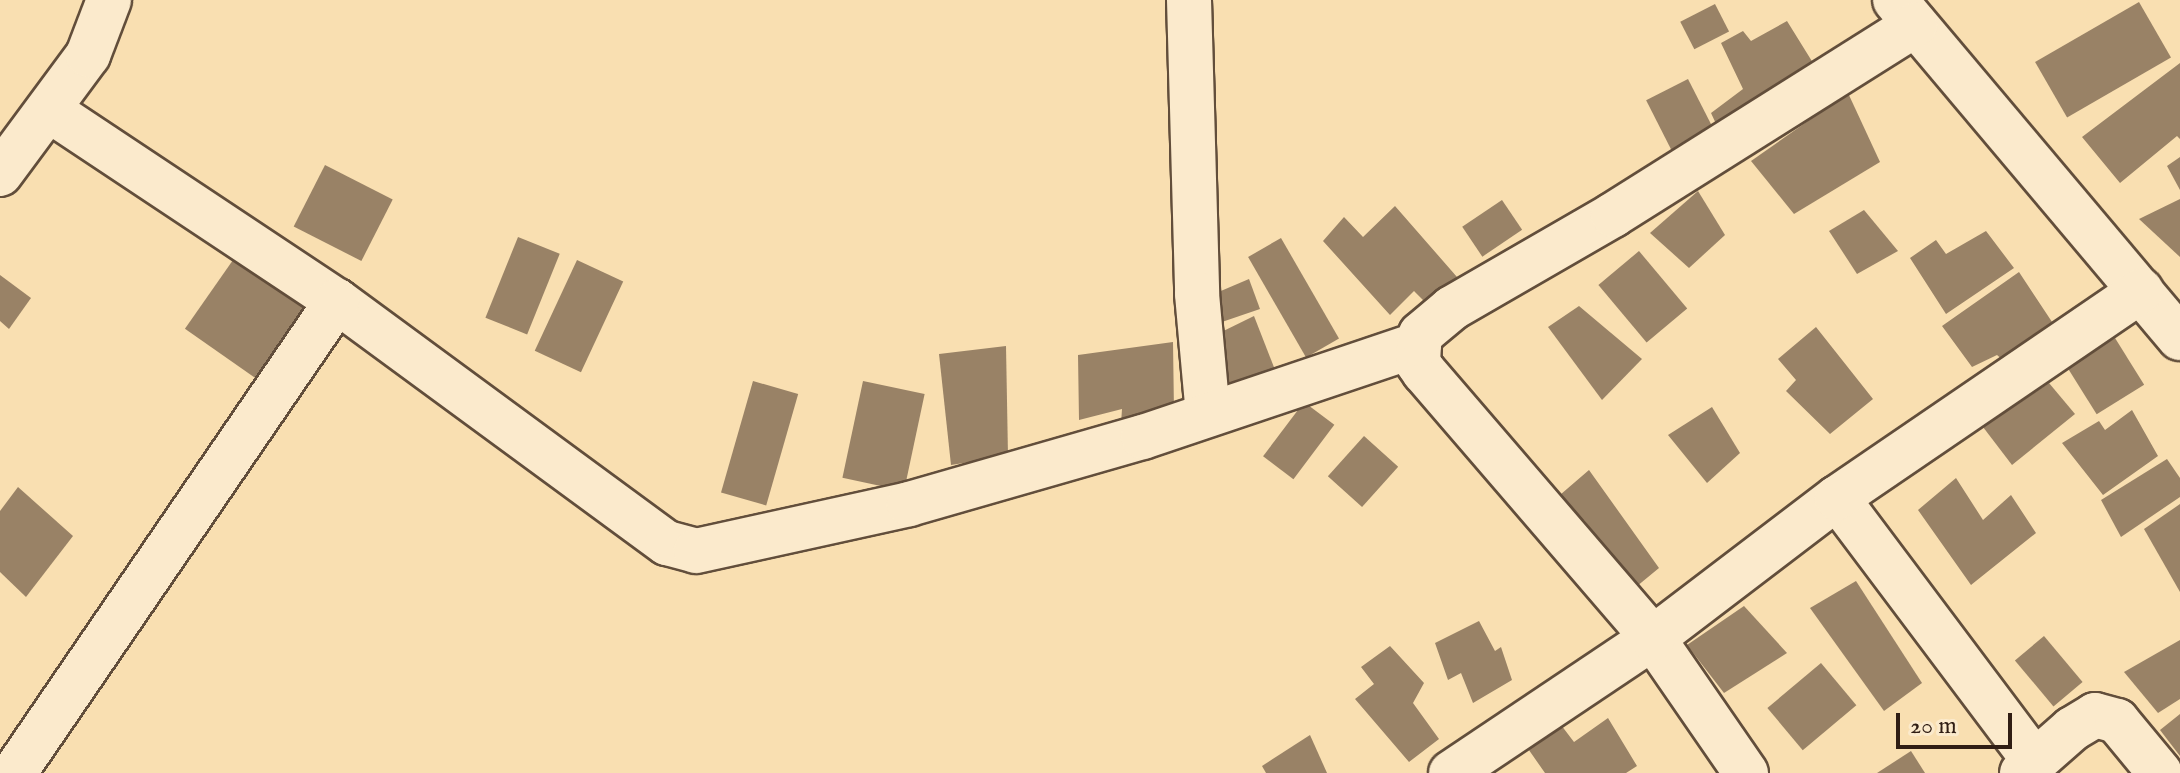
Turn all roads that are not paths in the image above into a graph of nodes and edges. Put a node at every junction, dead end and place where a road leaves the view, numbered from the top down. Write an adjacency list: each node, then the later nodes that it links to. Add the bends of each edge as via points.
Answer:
1 (109, 0): 4 (street, via 88,55)
2 (1189, 0): 10 (street, via 1197,294)
3 (1905, 13): 6 (street); 9 (street, via 1627,207 1452,308 1421,334)
4 (49, 110): 5 (street); 7 (street)
5 (0, 174)
6 (2141, 291): 8 (street); 11 (street)
7 (337, 301): 10 (street, via 667,543 696,551 909,504); 14 (street)
8 (2180, 338)
9 (1419, 344): 10 (street); 12 (street, via 1418,363 1424,372)
10 (1208, 415)
11 (1837, 498): 12 (street); 13 (street)
12 (1653, 638): 15 (street); 16 (street)
13 (2029, 768): 17 (street, via 2072,729 2102,715 2129,732)
14 (14, 773)
15 (1451, 773)
16 (1746, 773)
17 (2160, 773)

